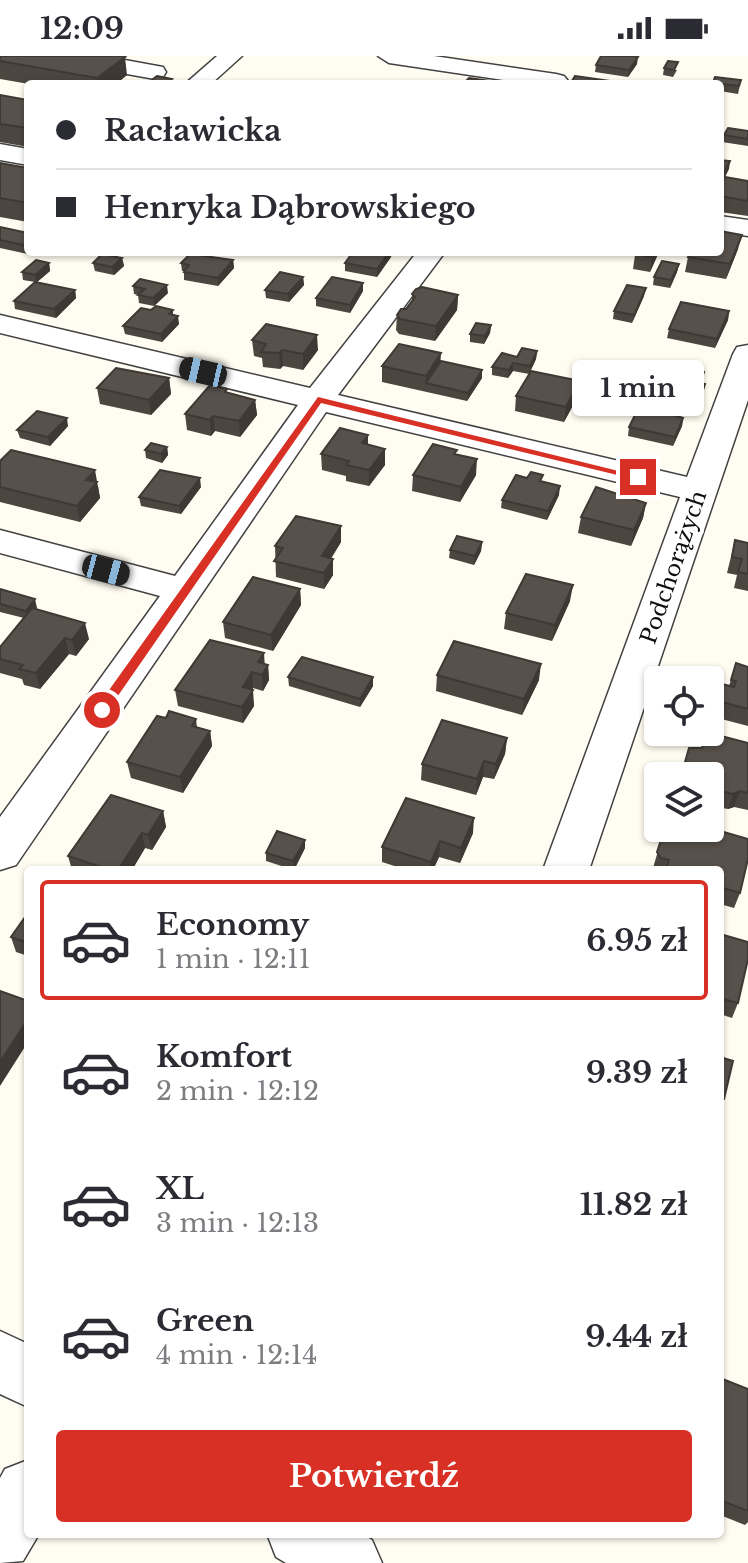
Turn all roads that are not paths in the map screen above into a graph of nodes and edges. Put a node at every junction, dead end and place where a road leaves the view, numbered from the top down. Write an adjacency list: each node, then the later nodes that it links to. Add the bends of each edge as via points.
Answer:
1 (65, 56): 5 (street)
2 (175, 56): 5 (street)
3 (231, 56): 7 (street)
4 (389, 56): 6 (street)
5 (146, 78)
6 (558, 78)
7 (202, 80)
8 (0, 152): 9 (street)
9 (24, 156)
10 (724, 225): 11 (street)
11 (748, 228)
12 (428, 256): 15 (street)
13 (0, 324): 15 (street)
14 (748, 354): 16 (street, Podchorążych)
15 (318, 400): 16 (street); 18 (street)
16 (700, 491): 20 (street, Podchorążych)
17 (0, 541): 18 (street)
18 (186, 591): 19 (street)
19 (0, 852)
20 (567, 866)
21 (0, 1361): 22 (street)
22 (24, 1375)
23 (24, 1499): 24 (street)
24 (0, 1538)

